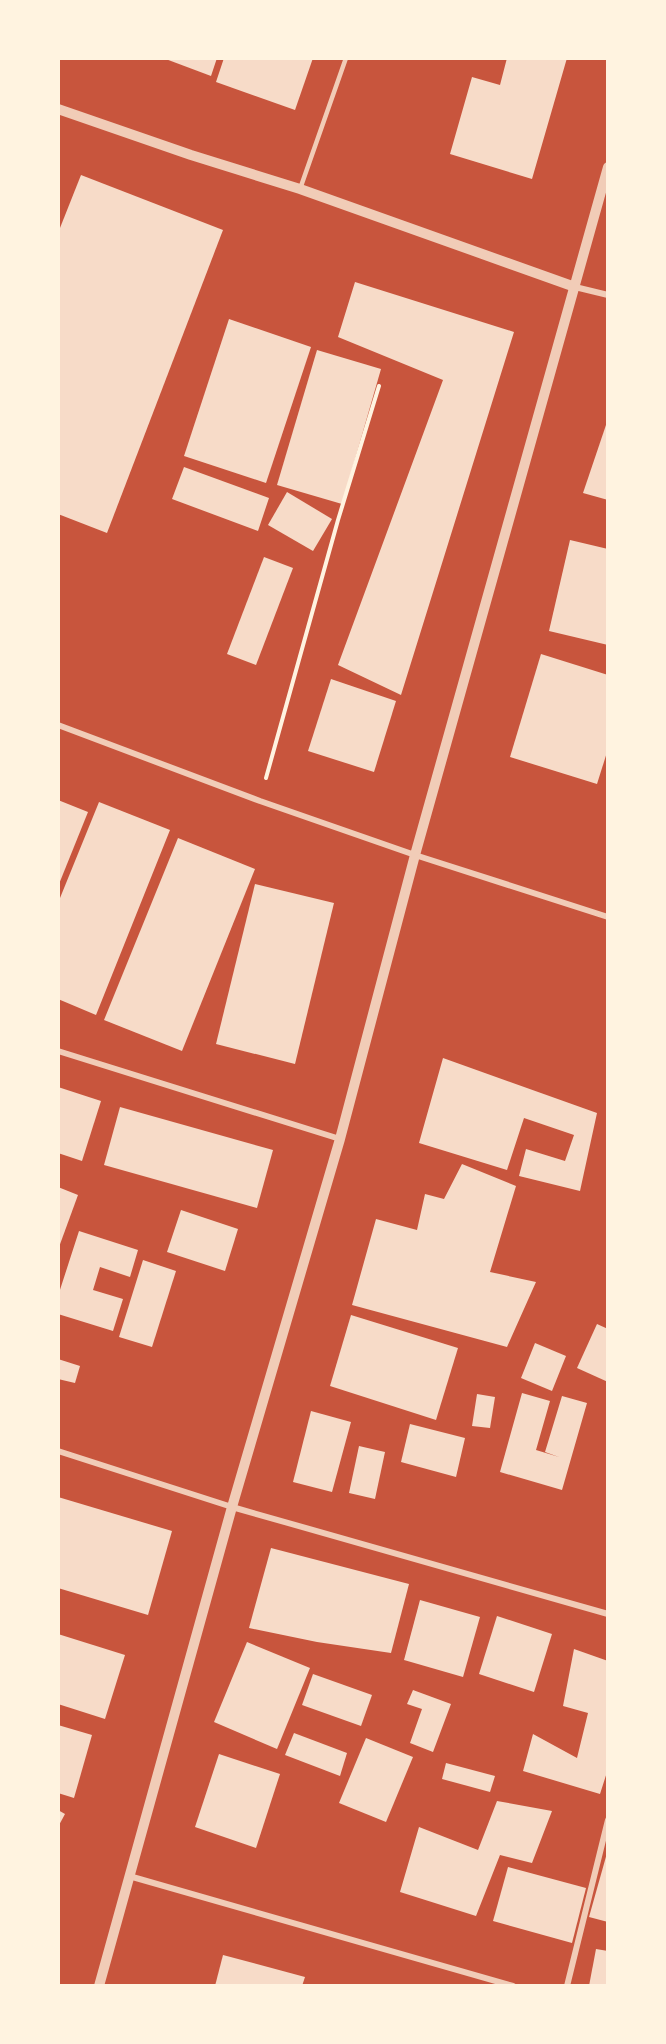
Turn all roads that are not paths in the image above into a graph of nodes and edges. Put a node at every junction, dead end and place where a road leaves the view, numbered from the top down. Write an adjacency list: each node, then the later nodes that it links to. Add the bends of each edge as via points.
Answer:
1 (346, 58): 4 (lane)
2 (58, 109): 4 (street)
3 (608, 167): 5 (street)
4 (300, 189): 5 (street)
5 (575, 287): 6 (street); 8 (street)
6 (608, 295)
7 (58, 725): 8 (street)
8 (415, 855): 9 (street); 11 (street)
9 (608, 917)
10 (58, 1052): 11 (street)
11 (340, 1139): 13 (street)
12 (58, 1451): 13 (street)
13 (232, 1507): 14 (street); 16 (street)
14 (608, 1614)
15 (608, 1820): 19 (street)
16 (128, 1876): 17 (street); 18 (street)
17 (99, 1986)
18 (513, 1986)
19 (567, 1986)

